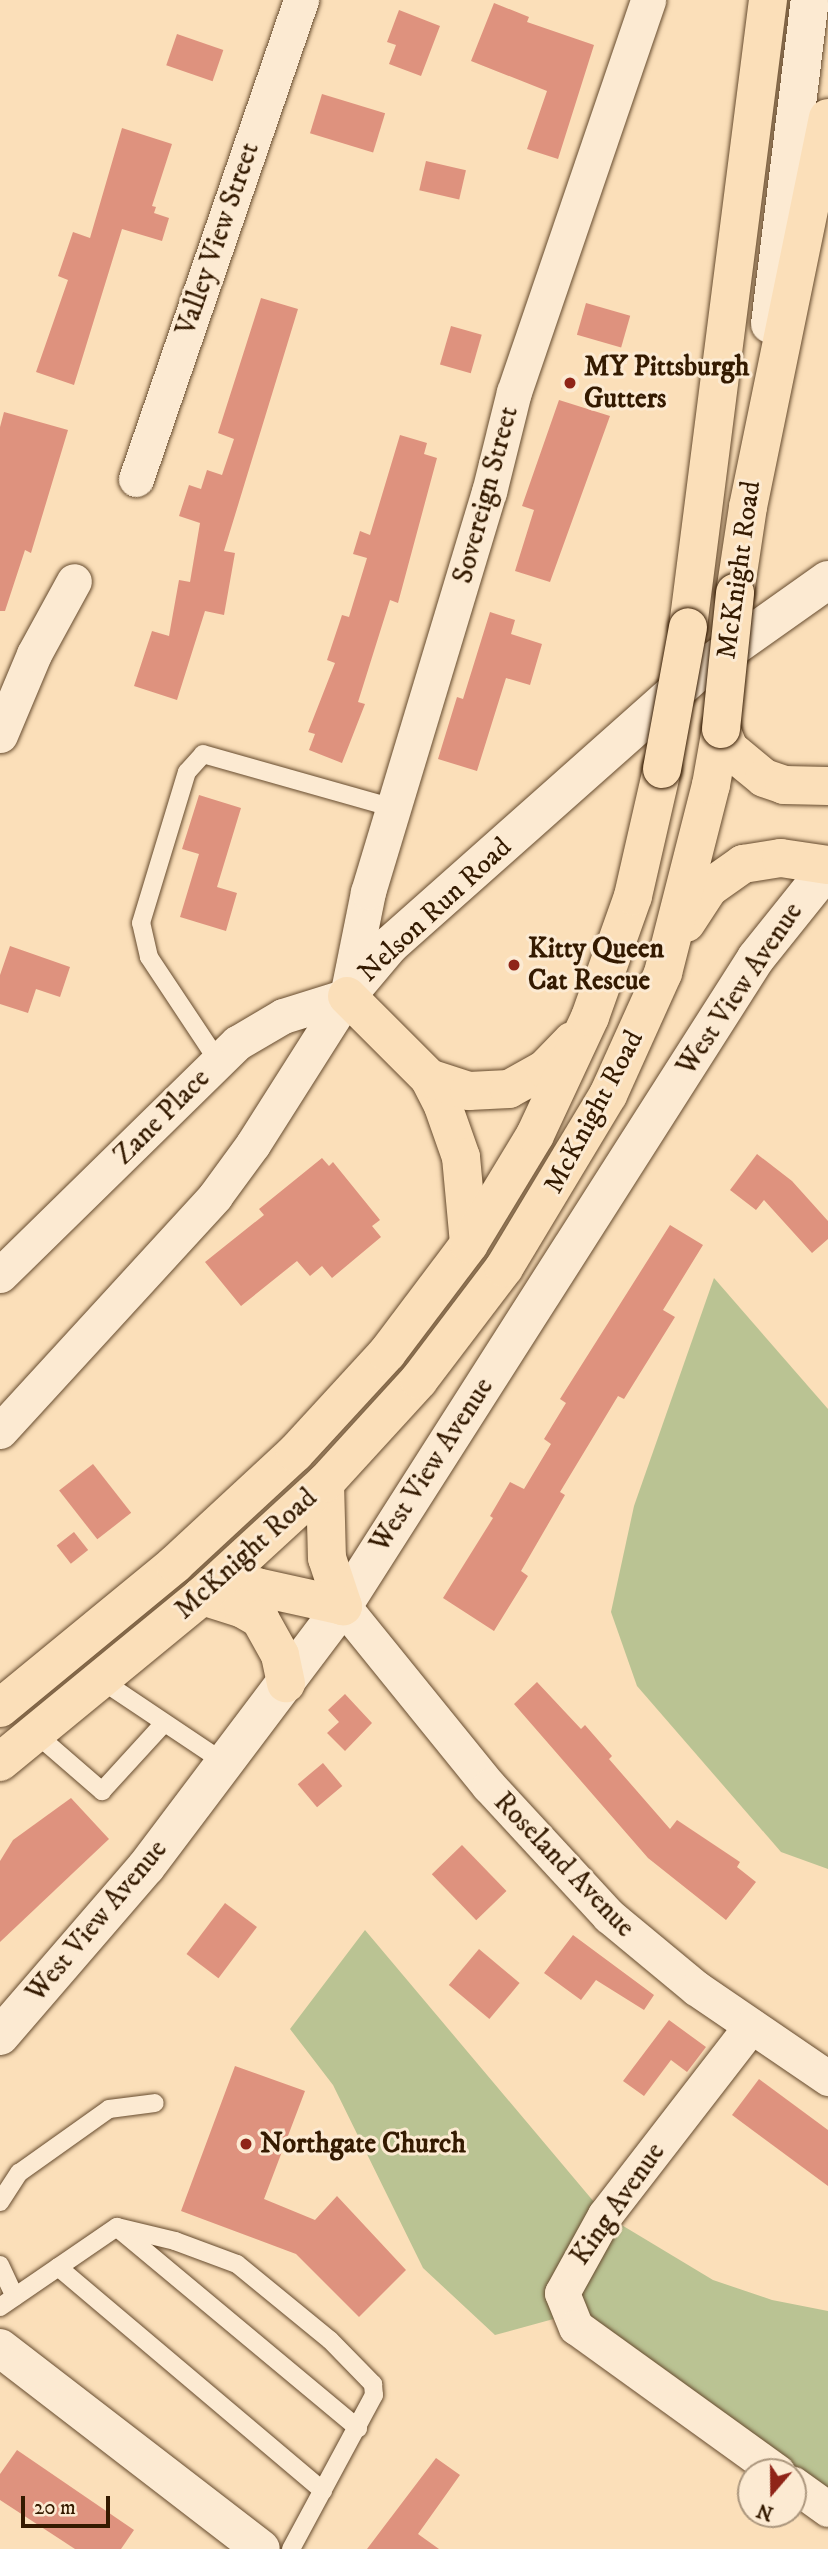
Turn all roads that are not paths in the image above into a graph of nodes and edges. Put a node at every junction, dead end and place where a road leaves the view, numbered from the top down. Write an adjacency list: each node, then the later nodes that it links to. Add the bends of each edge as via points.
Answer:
1 (301, 0): 6 (street, Valley View Street)
2 (648, 0): 13 (street, Sovereign Street, via 514,392 489,492)
3 (768, 0): 17 (highway, McKnight Road, bridge, via 688,628 633,896)
4 (810, 0): 7 (street, McKnight Road)
5 (828, 118): 7 (highway)
6 (136, 479)
7 (748, 507): 10 (highway, McKnight Road, bridge)
8 (74, 581): 11 (street, via 34,654)
9 (825, 584): 16 (street, Nelson Run Road, via 698,673 390,945)
10 (721, 729): 12 (highway, via 729,749 764,778 783,785); 15 (highway, McKnight Road, via 706,809)
11 (0, 735)
12 (828, 786)
13 (394, 808): 16 (street, Sovereign Street, via 368,892); 18 (lane, via 202,754 187,772 141,923 149,957)
14 (828, 866): 15 (highway, via 762,858 725,874 693,908); 25 (street, West View Avenue, via 756,958)
15 (663, 973): 23 (highway, McKnight Road, via 608,1095 504,1268 419,1380)
16 (347, 996): 18 (street, Zane Place, via 260,1026); 19 (highway); 22 (street, Nelson Run Road, via 215,1196)
17 (590, 1017): 19 (highway, via 545,1069 509,1089 469,1091); 20 (highway, McKnight Road, via 536,1135)
18 (218, 1061): 21 (street, Zane Place)
19 (429, 1078): 20 (highway, via 461,1157)
20 (470, 1244): 28 (highway, McKnight Road, via 387,1353 295,1453 175,1564)
21 (0, 1275)
22 (0, 1431)
23 (325, 1483): 24 (highway, McKnight Road); 25 (highway, via 327,1558)
24 (202, 1596): 25 (highway, via 257,1587); 26 (highway, McKnight Road); 27 (highway, via 260,1619 280,1654)
25 (343, 1606): 27 (street, West View Avenue); 33 (street, Roseland Avenue, via 489,1786 609,1916 664,1965)
26 (101, 1680): 29 (lane); 30 (highway, McKnight Road)
27 (286, 1684): 32 (street, West View Avenue)
28 (0, 1707)
29 (164, 1723): 30 (lane, via 102,1791); 32 (lane)
30 (35, 1733): 31 (highway, McKnight Road)
31 (0, 1762)
32 (225, 1763): 34 (street, West View Avenue, via 114,1906)
33 (751, 2025): 35 (street, Roseland Avenue); 44 (street, King Avenue, via 605,2215 562,2293 576,2327)
34 (0, 2036)
35 (828, 2078)
36 (155, 2103): 37 (lane, via 109,2109 19,2173)
37 (0, 2202)
38 (117, 2227): 40 (lane); 43 (lane); 43 (lane, via 175,2241 237,2264 330,2340 373,2384 374,2395)
39 (0, 2265): 41 (lane)
40 (58, 2267): 41 (lane); 45 (lane)
41 (7, 2302)
42 (0, 2348): 48 (street)
43 (358, 2428): 45 (lane)
44 (758, 2458)
45 (323, 2491): 49 (lane)
46 (807, 2494): 47 (street)
47 (828, 2509)
48 (261, 2549)
49 (291, 2549)

